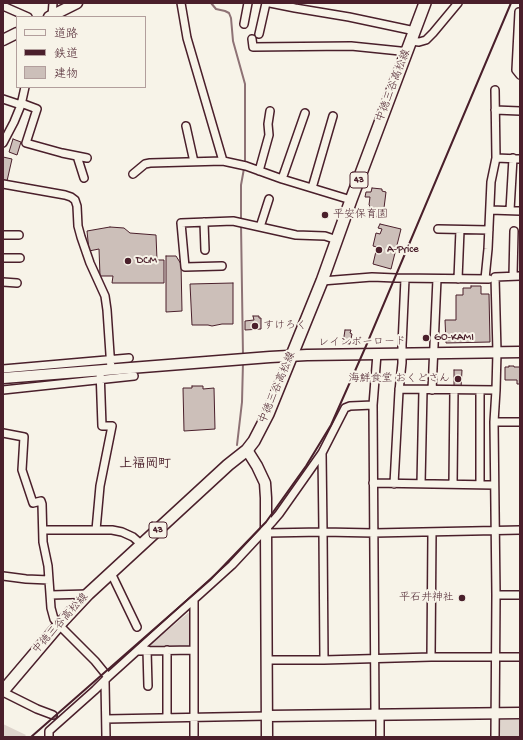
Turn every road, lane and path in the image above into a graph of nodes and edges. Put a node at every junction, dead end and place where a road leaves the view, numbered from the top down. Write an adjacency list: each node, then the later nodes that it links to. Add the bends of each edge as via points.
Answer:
1 (53, 3): 12 (street)
2 (77, 3): 12 (street)
3 (181, 3): 37 (street, via 187,38)
4 (248, 3): 13 (street)
5 (266, 3): 15 (street)
6 (270, 3): 16 (street, via 349,17)
7 (425, 3): 16 (main road, 中徳三谷高松線 / 43)
8 (458, 3): 16 (street, via 426,40 420,42)
9 (3, 6): 11 (street)
10 (519, 12): 20 (street, via 516,70)
11 (26, 16)
12 (51, 16)
13 (244, 24)
14 (16, 34): 18 (street)
15 (259, 34)
16 (413, 36): 19 (main road, 中徳三谷高松線 / 43)
17 (252, 39): 19 (street, via 253,47 351,46)
18 (3, 40)
19 (407, 53): 46 (main road, 中徳三谷高松線 / 43)
20 (520, 75)
21 (25, 88): 24 (street)
22 (495, 90): 26 (street)
23 (3, 99): 24 (street)
24 (21, 104): 31 (street, via 14,122); 33 (street, via 37,109 26,143)
25 (270, 110): 39 (street, via 269,134)
26 (495, 110): 27 (street); 35 (street)
27 (520, 111)
28 (305, 113): 42 (street)
29 (333, 116): 44 (street)
30 (186, 126): 38 (street)
31 (6, 130): 32 (street)
32 (3, 143)
33 (77, 156): 34 (street); 41 (street)
34 (87, 158)
35 (496, 158): 36 (street); 47 (street, via 491,182)
36 (516, 158): 48 (street)
37 (223, 161): 38 (street); 39 (street)
38 (194, 162): 40 (street, via 145,164)
39 (259, 171): 42 (street)
40 (133, 174)
41 (84, 178)
42 (282, 179): 44 (street)
43 (3, 184): 79 (street, via 65,195 75,200 81,237 105,296)
44 (312, 188): 46 (street)
45 (269, 199): 51 (street)
46 (351, 200): 58 (main road, 中徳三谷高松線 / 43)
47 (490, 210): 48 (street); 54 (street)
48 (510, 210): 49 (street)
49 (520, 211)
50 (204, 222): 51 (street, via 233,220); 59 (street); 62 (street, via 181,223 185,266)
51 (260, 227): 58 (street)
52 (438, 229): 53 (street)
53 (460, 230): 54 (street); 66 (street)
54 (489, 230): 67 (street)
55 (514, 230): 63 (street)
56 (3, 235): 57 (street)
57 (19, 235)
58 (337, 240): 69 (main road, 中徳三谷高松線 / 43)
59 (205, 250)
60 (3, 258): 61 (street)
61 (20, 258)
62 (222, 266)
63 (516, 276): 68 (street)
64 (406, 279): 65 (street); 69 (street, via 372,277); 75 (street)
65 (437, 279): 66 (street); 76 (street)
66 (458, 279): 67 (street)
67 (485, 279): 68 (street)
68 (495, 279): 72 (street)
69 (322, 281): 77 (main road, 中徳三谷高松線 / 43)
70 (3, 282): 71 (street)
71 (17, 283)
72 (497, 352): 73 (street, レインボーロード); 76 (street, レインボーロード); 90 (street)
73 (520, 352)
74 (377, 354): 75 (street, レインボーロード); 77 (street, レインボーロード); 91 (street)
75 (402, 354): 76 (street, レインボーロード); 84 (street)
76 (434, 354): 87 (street)
77 (291, 356): 79 (street, レインボーロード); 95 (main road, 中徳三谷高松線 / 43, via 268,414)
78 (129, 358): 79 (street)
79 (111, 364): 80 (street); 81 (street, レインボーロード)
80 (3, 369)
81 (100, 375): 82 (street); 83 (street, レインボーロード, via 85,371); 85 (street); 104 (street, via 102,426 112,426 100,486)
82 (134, 376)
83 (3, 378)
84 (399, 389): 86 (street); 98 (street)
85 (3, 390)
86 (423, 390): 87 (street); 99 (street)
87 (432, 390): 88 (street)
88 (454, 390): 89 (street); 100 (street)
89 (480, 390): 90 (street); 101 (street)
90 (496, 390): 92 (street)
91 (373, 405): 96 (street, via 345,408); 97 (street)
92 (494, 422): 93 (street); 102 (street)
93 (520, 422)
94 (3, 433): 103 (street, via 24,437 22,470 33,503 42,502)
95 (247, 450): 106 (street, via 265,483); 111 (main road, 中徳三谷高松線 / 43)
96 (322, 453): 106 (street); 108 (street)
97 (373, 483): 98 (street); 110 (street)
98 (394, 484): 99 (street)
99 (421, 484): 100 (street)
100 (453, 484): 101 (street)
101 (480, 484): 102 (street)
102 (494, 484): 107 (street)
103 (43, 530): 104 (street); 114 (street)
104 (96, 530): 111 (street, via 122,532)
105 (520, 530): 107 (street)
106 (266, 531): 108 (street); 119 (street); 130 (street)
107 (496, 531): 109 (street); 117 (street)
108 (323, 532): 110 (street); 131 (street)
109 (432, 532): 110 (street); 126 (street)
110 (374, 533): 129 (street)
111 (142, 545): 112 (main road, 中徳三谷高松線 / 43)
112 (111, 573): 115 (main road, 中徳三谷高松線 / 43); 121 (street)
113 (3, 576): 114 (street)
114 (49, 580): 116 (street)
115 (88, 594): 116 (street); 120 (main road, 中徳三谷高松線 / 43)
116 (50, 595): 120 (street, via 52,614)
117 (496, 595): 118 (street); 127 (street)
118 (520, 595)
119 (194, 600): 124 (street); 125 (street)
120 (59, 625): 132 (street, via 95,661); 134 (main road, 中徳三谷高松線 / 43)
121 (137, 626)
122 (147, 650): 123 (street); 125 (street); 133 (street)
123 (167, 650): 124 (street); 140 (street)
124 (194, 650): 141 (street)
125 (138, 651): 132 (street)
126 (431, 657): 127 (street); 129 (street)
127 (496, 657): 128 (street); 137 (street)
128 (520, 657)
129 (375, 659): 131 (street); 136 (street)
130 (267, 660): 131 (street); 139 (street)
131 (324, 660)
132 (107, 679): 142 (street); 143 (street, via 49,731)
133 (148, 686)
134 (3, 691): 138 (street)
135 (520, 713): 137 (street)
136 (378, 714): 137 (street); 139 (street); 147 (street)
137 (495, 714): 148 (street)
138 (53, 715)
139 (268, 716): 141 (street); 146 (street)
140 (166, 718): 141 (street); 142 (street)
141 (195, 718): 145 (street)
142 (106, 719): 144 (street)
143 (48, 737)
144 (106, 737)
145 (194, 737)
146 (267, 737)
147 (380, 737)
148 (495, 737)

